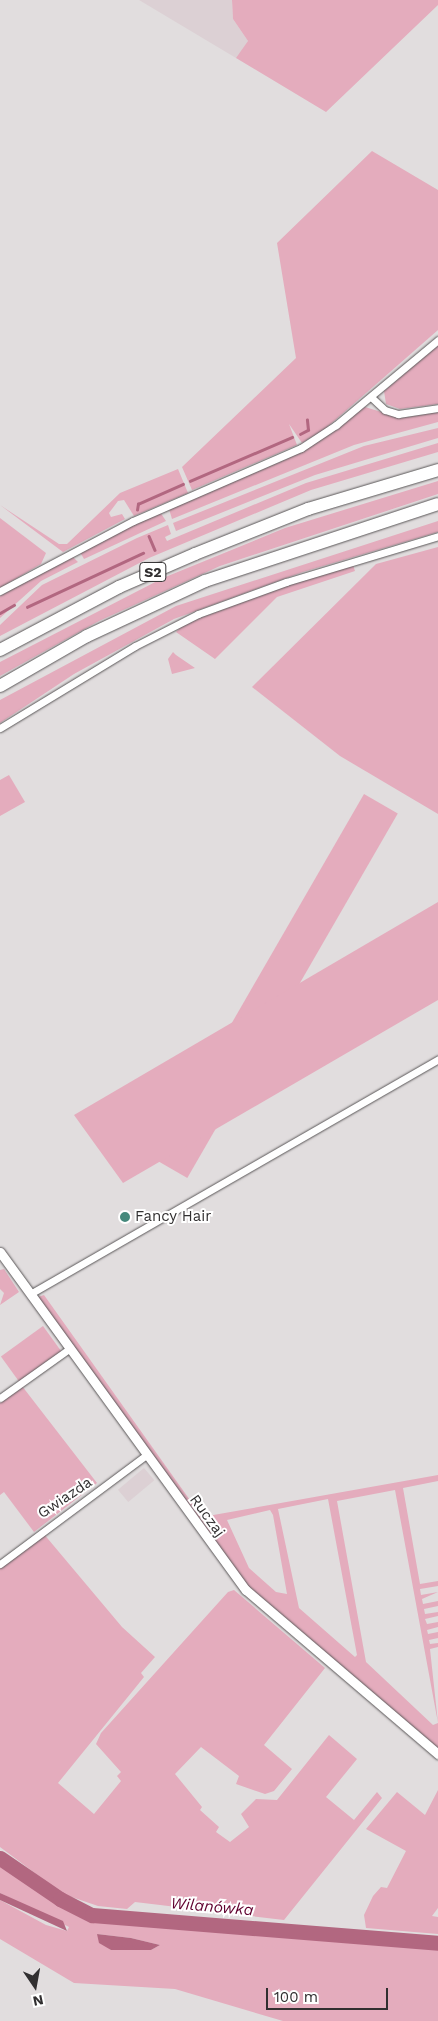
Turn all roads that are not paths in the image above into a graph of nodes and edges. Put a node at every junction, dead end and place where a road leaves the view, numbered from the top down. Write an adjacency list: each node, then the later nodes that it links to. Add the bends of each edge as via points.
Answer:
1 (438, 340): 2 (street)
2 (371, 397): 3 (street, via 385,410 398,414); 7 (street, via 301,448 133,521)
3 (438, 408)
4 (438, 470): 8 (highway, S2, via 308,509 195,554 119,587)
5 (438, 504): 9 (highway, S2, via 357,527 205,582 88,636)
6 (438, 536): 10 (street, via 286,582 198,614 135,646)
7 (0, 591)
8 (0, 650)
9 (0, 686)
10 (0, 728)
11 (438, 1059): 13 (street)
12 (0, 1252): 13 (street, Ruczaj)
13 (30, 1294): 14 (street, Ruczaj)
14 (70, 1349): 15 (street); 16 (street, Ruczaj)
15 (0, 1398)
16 (146, 1455): 17 (street, Gwiazda); 18 (street, Ruczaj, via 250,1593)
17 (0, 1564)
18 (438, 1754)

